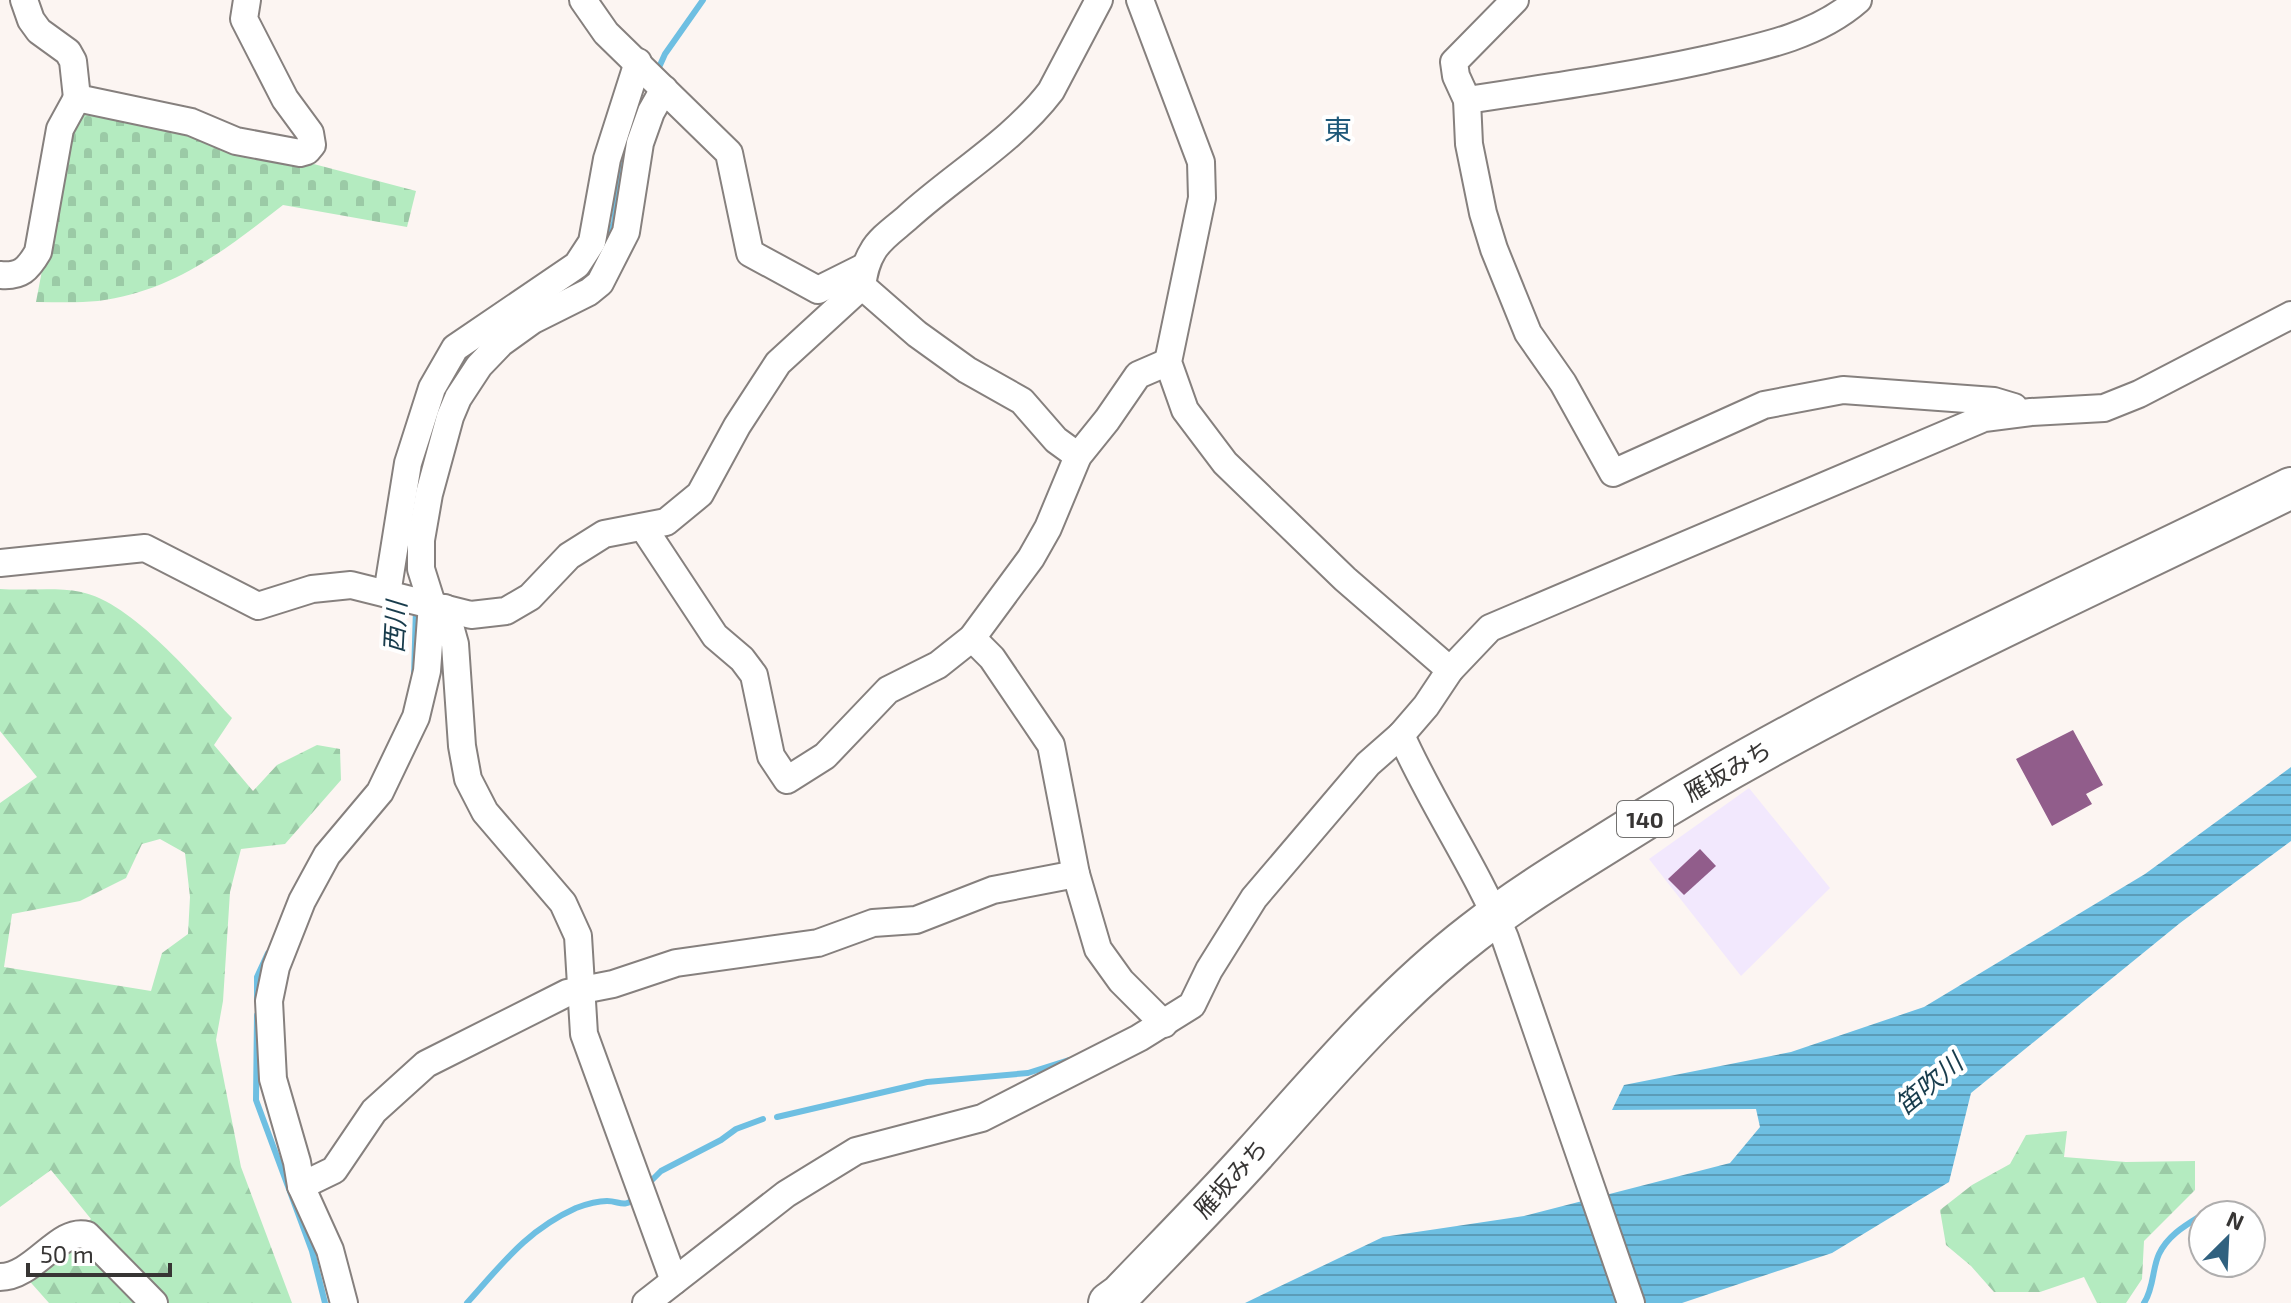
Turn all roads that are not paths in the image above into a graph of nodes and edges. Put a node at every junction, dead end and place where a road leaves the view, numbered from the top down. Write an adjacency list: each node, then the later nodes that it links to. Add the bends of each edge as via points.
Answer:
1 (24, 0): 10 (street, via 39,31 73,61)
2 (247, 0): 10 (street, via 244,19 285,99 310,133 307,151 236,141 191,122)
3 (583, 0): 8 (street, via 606,33)
4 (1099, 0): 13 (street, via 1041,104 874,248)
5 (1140, 0): 15 (street, via 1201,162 1202,198)
6 (1515, 0): 11 (street, via 1454,62)
7 (1858, 0): 11 (street, via 1804,32 1766,46 1650,72)
8 (638, 62): 9 (street); 21 (street, via 607,159 592,242 577,265 455,348 432,388 408,463)
9 (664, 89): 13 (street, via 729,153 750,253 818,290); 22 (street, via 640,143 626,232 600,283 501,343 458,398 421,540 421,569)
10 (77, 98): 12 (street, via 60,129 38,252 19,275)
11 (1467, 100): 16 (street, via 1469,144 1494,249 1528,333 1613,473 1764,405 1843,390 1994,401)
12 (0, 275)
13 (863, 277): 17 (street, via 917,334 1022,401 1056,440); 19 (street, via 778,363 700,494 666,522)
14 (2291, 315): 16 (street, via 2104,408)
15 (1168, 362): 17 (street, via 1138,375); 24 (street, via 1185,410 1225,463 1345,579)
16 (2031, 412): 24 (street, via 1984,418 1490,628)
17 (1078, 456): 23 (street, via 1037,548)
18 (2291, 488): 27 (highway, 雁坂みち / 140, via 1703,782 1569,866)
19 (643, 527): 22 (street, via 604,534 569,556 530,597 506,611 471,615); 23 (street, via 715,636 754,675 771,756 787,780 825,756 888,690 938,665)
20 (0, 563): 21 (street, via 145,548 258,606 325,587 351,585)
21 (387, 594): 22 (street)
22 (438, 606): 28 (street, via 455,644 468,779 485,812 563,903 578,936); 30 (street, via 416,717 380,792 327,855 276,967 269,1001 273,1079)
23 (972, 638): 26 (street, via 992,658 1051,745)
24 (1450, 670): 25 (street)
25 (1401, 735): 27 (street); 29 (street, via 1368,764 1254,898 1192,1005)
26 (1076, 874): 28 (street, via 993,890 916,920 873,923 818,943 676,963); 29 (street, via 1098,949)
27 (1501, 927): 33 (highway, 雁坂みち / 140, via 1434,965 1381,1015); 37 (street)
28 (583, 990): 30 (street, via 567,993 426,1064 374,1111 334,1170); 32 (street, via 584,1034)
29 (1164, 1024): 32 (street, via 982,1118 856,1151 786,1194)
30 (301, 1186): 35 (street, via 330,1250)
31 (0, 1277): 34 (street, via 29,1268 69,1235 79,1233)
32 (674, 1281): 36 (street)
33 (1113, 1300)
34 (154, 1303)
35 (344, 1303)
36 (646, 1303)
37 (1631, 1303)

